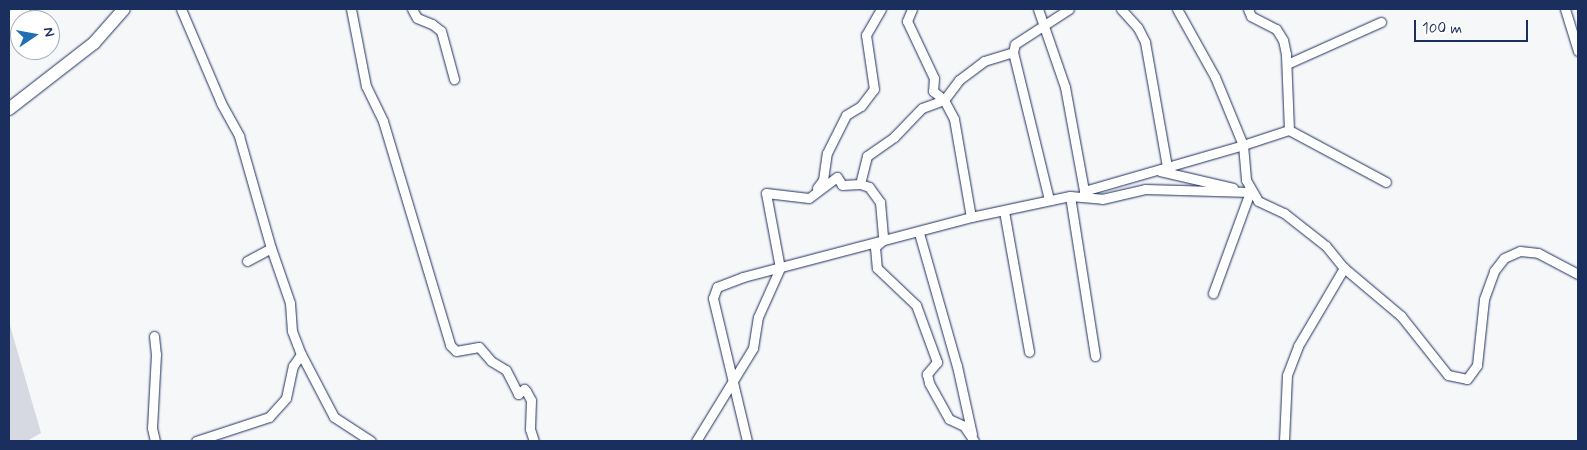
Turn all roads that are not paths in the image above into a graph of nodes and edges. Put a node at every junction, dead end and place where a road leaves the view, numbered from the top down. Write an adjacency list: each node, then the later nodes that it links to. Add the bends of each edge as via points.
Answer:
1 (22, 9): 15 (highway)
2 (124, 9): 22 (street, via 94,43)
3 (182, 9): 37 (street, via 221,103 239,136)
4 (351, 9): 52 (street, via 366,86 383,121 450,345 456,351 479,347 490,360 506,370 518,394 524,389 526,391 531,403 530,429)
5 (412, 9): 20 (street, via 417,18 441,31)
6 (881, 9): 30 (street, via 866,35 874,90 860,106 846,115 827,153 823,180)
7 (912, 9): 21 (street, via 907,21 934,78 933,91)
8 (1038, 9): 16 (street)
9 (1069, 9): 16 (street)
10 (1121, 9): 25 (street, via 1138,28 1145,42)
11 (1177, 9): 24 (street, via 1215,77)
12 (1248, 9): 19 (street, via 1251,16 1276,29)
13 (1565, 9): 17 (street)
14 (1382, 22): 19 (street)
15 (9, 24)
16 (1043, 26): 18 (street, via 1015,44); 26 (street, via 1065,87 1084,191)
17 (1578, 51)
18 (1013, 52): 21 (street, via 984,62 959,80); 32 (street)
19 (1287, 64): 23 (street)
20 (454, 79)
21 (944, 100): 28 (street, via 922,108 894,137 867,156); 34 (street, via 954,119)
22 (9, 109)
23 (1289, 130): 24 (street); 27 (street)
24 (1243, 145): 25 (street); 29 (street)
25 (1167, 167): 26 (street)
26 (1153, 171): 29 (street)
27 (1386, 182)
28 (860, 184): 30 (street, via 842,185 837,177); 36 (street, via 869,187 880,202)
29 (1250, 192): 31 (street, via 1145,189 1102,199); 40 (street, via 1258,201 1284,213 1304,228); 42 (street)
30 (812, 194): 39 (street, via 809,198 766,193)
31 (1070, 196): 32 (street); 46 (street)
32 (1049, 200): 33 (street)
33 (1004, 211): 34 (street); 44 (street)
34 (971, 217): 35 (street)
35 (919, 233): 36 (street); 48 (street, via 957,366)
36 (883, 240): 39 (street); 48 (street, via 875,246 877,268 911,298 937,362 927,374 929,383 950,419 964,426)
37 (271, 248): 38 (street); 45 (street, via 290,303 292,331)
38 (247, 261)
39 (780, 268): 47 (street, via 758,318 753,348); 47 (street, via 717,287 713,298)
40 (1344, 268): 41 (street, via 1401,316 1448,375 1462,380 1470,377 1477,365 1484,299 1494,272 1504,258 1520,251 1538,253); 55 (street, via 1298,346 1287,375)
41 (1578, 274)
42 (1212, 293)
43 (154, 336): 49 (street, via 152,428)
44 (1029, 352)
45 (301, 354): 50 (street, via 293,366 286,398 269,417); 51 (street, via 334,417)
46 (1096, 356)
47 (734, 380): 53 (street); 54 (street)
48 (973, 439)
49 (155, 441)
50 (196, 441)
51 (371, 441)
52 (534, 441)
53 (696, 441)
54 (747, 441)
55 (1284, 441)

